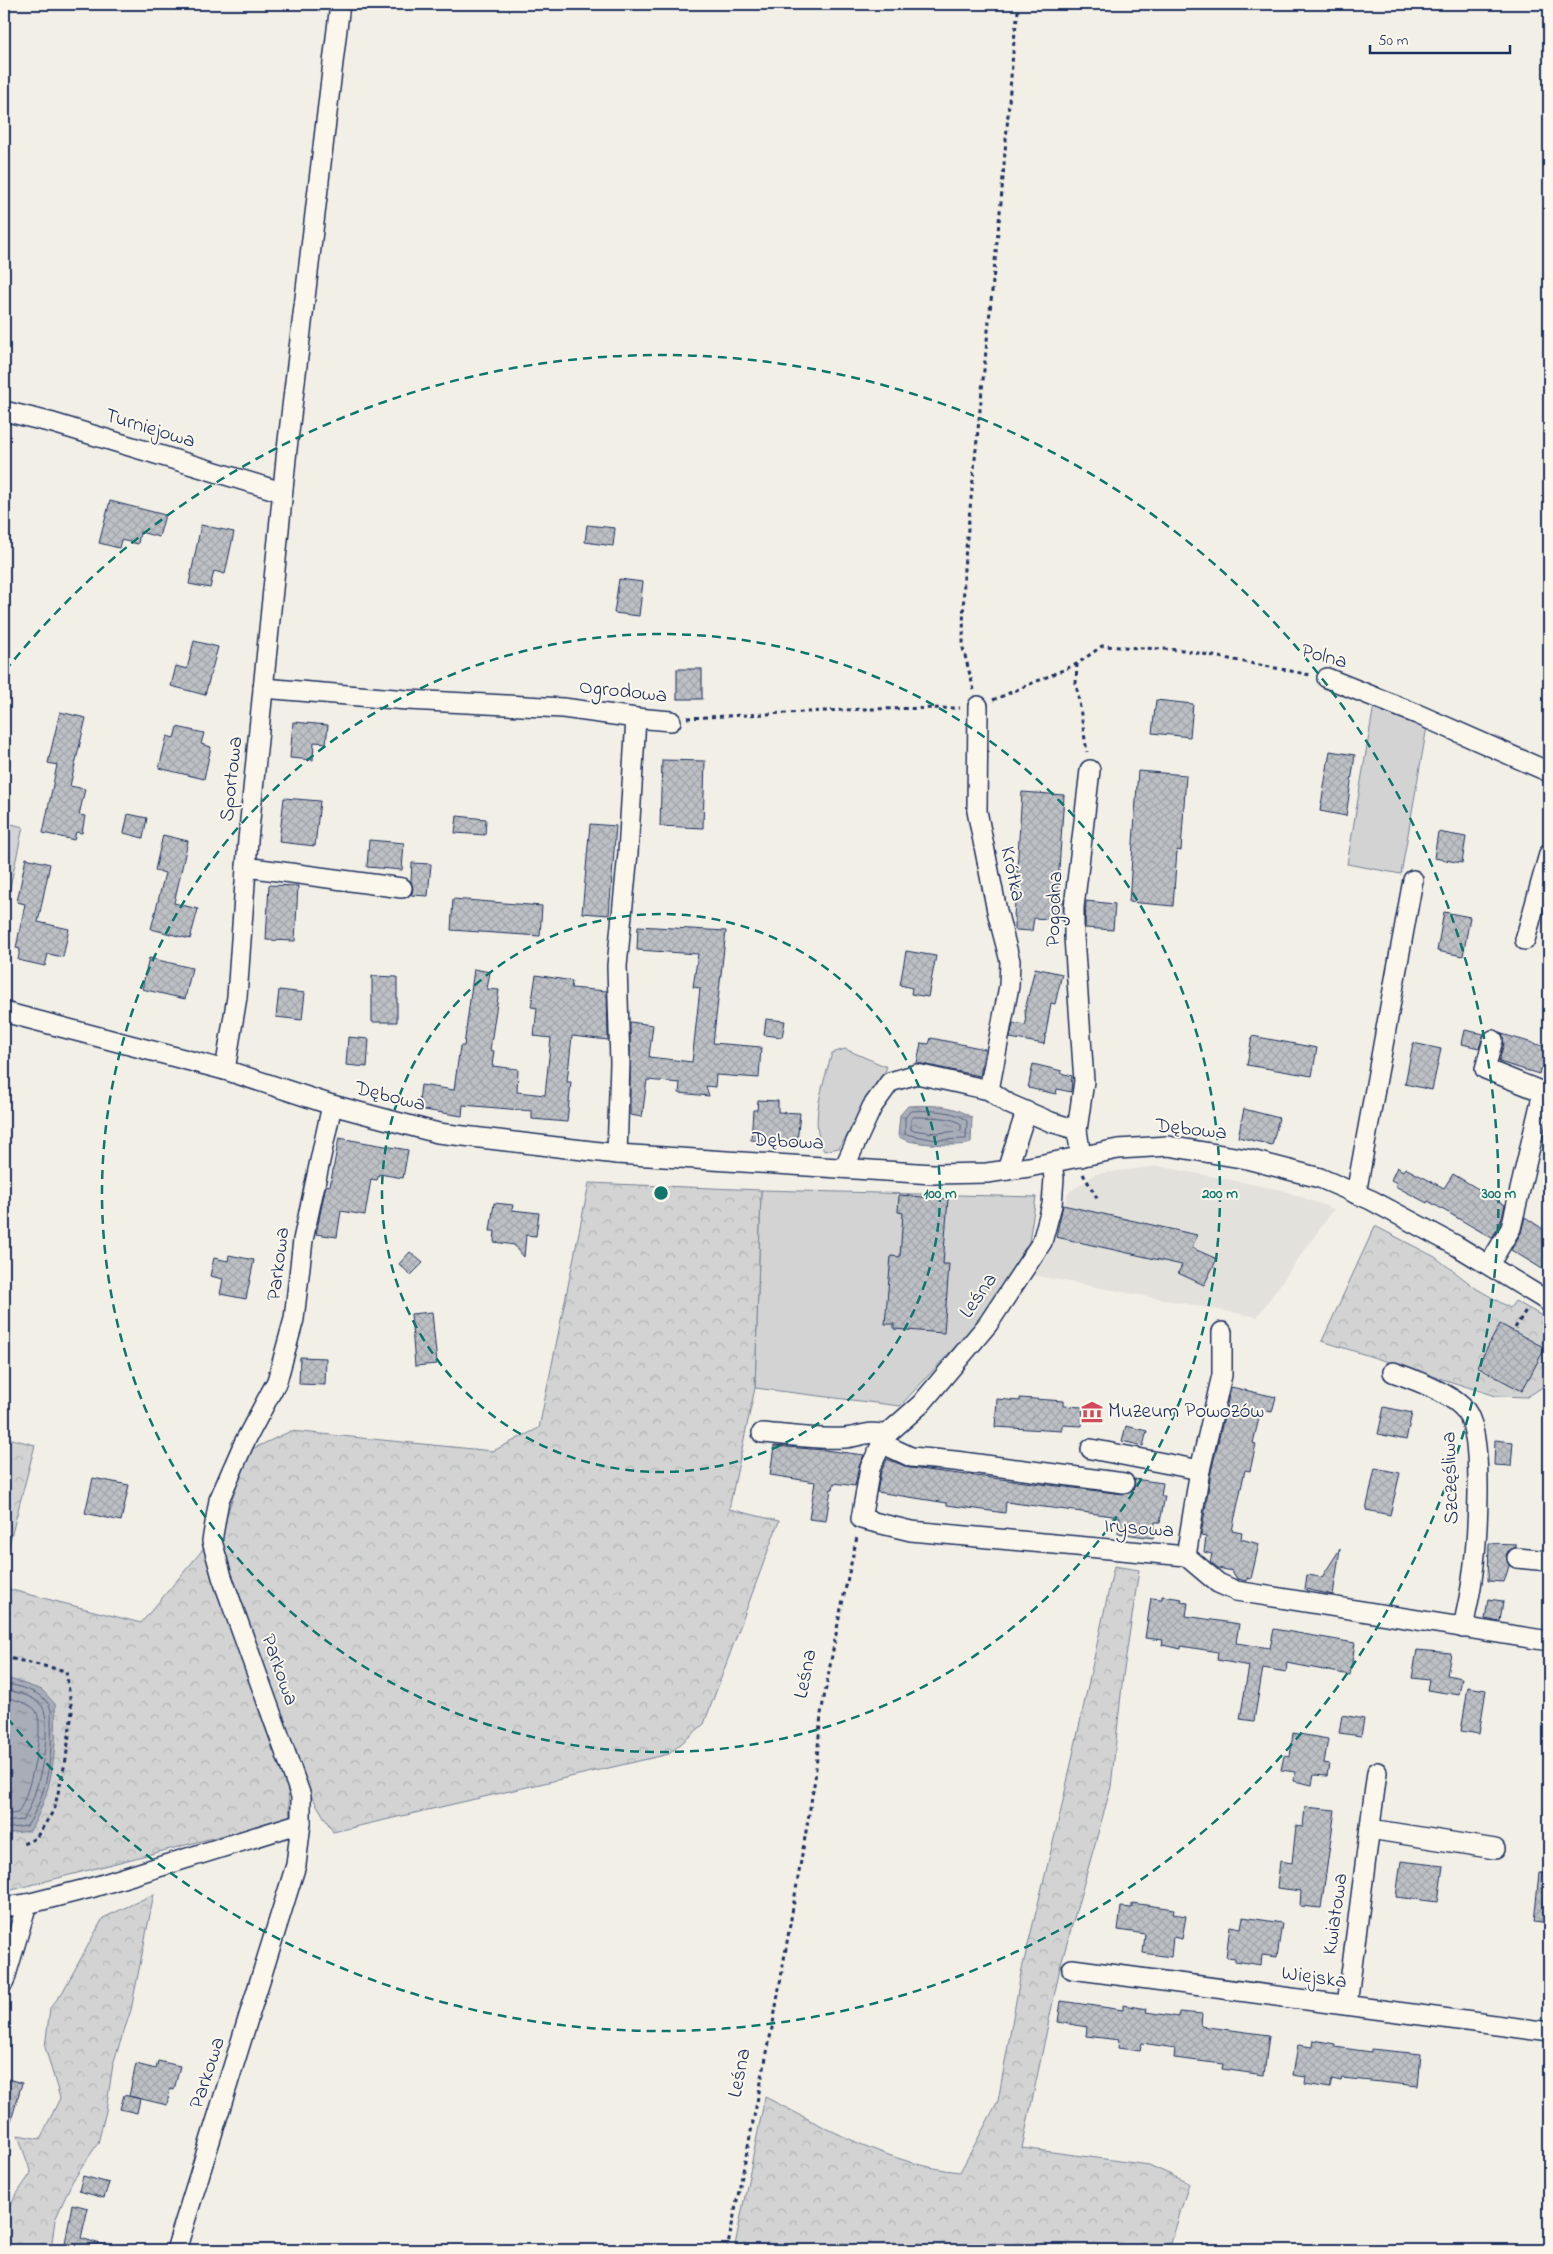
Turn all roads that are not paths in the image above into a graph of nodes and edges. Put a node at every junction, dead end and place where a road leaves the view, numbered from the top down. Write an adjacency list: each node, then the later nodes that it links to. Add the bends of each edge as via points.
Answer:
1 (340, 4): 3 (street, Sportowa)
2 (4, 411): 3 (street, Turniejowa)
3 (282, 492): 5 (street, Sportowa)
4 (1327, 678): 10 (street, Polna)
5 (263, 688): 7 (street, Ogrodowa, via 563,708); 12 (street, Sportowa)
6 (978, 706): 19 (street, Krótka, via 977,811 1010,961 1009,986)
7 (636, 718): 8 (street, Ogrodowa); 24 (street, via 617,966 620,1063)
8 (672, 721)
9 (1090, 770): 23 (street, Pogodna, via 1074,907 1084,1081)
10 (1549, 772)
11 (1549, 854): 15 (street)
12 (246, 867): 14 (street); 18 (street, Sportowa, via 237,997)
13 (1413, 880): 29 (street)
14 (402, 888)
15 (1526, 940)
16 (4, 1012): 18 (street, Dębowa)
17 (1493, 1040): 20 (street, via 1486,1069)
18 (225, 1070): 21 (street, Dębowa)
19 (989, 1090): 22 (street); 27 (street, via 917,1074 890,1082 872,1108)
20 (1546, 1093): 30 (street, via 1511,1228)
21 (332, 1105): 24 (street, Dębowa, via 438,1133); 46 (street, Parkowa, via 303,1240 294,1319 278,1381 219,1500 212,1541 301,1796)
22 (1026, 1112): 23 (street); 28 (street)
23 (1077, 1130): 26 (street, Pogodna)
24 (617, 1154): 27 (street, Dębowa)
25 (1052, 1163): 26 (street, Dębowa); 28 (street, Dębowa); 35 (street, Leśna, via 1052,1205 1042,1242 983,1331 921,1404)
26 (1082, 1165): 29 (street, Dębowa, via 1118,1149 1168,1146 1247,1160 1320,1178)
27 (844, 1168): 28 (street, Dębowa, via 933,1174)
28 (1007, 1170)
29 (1356, 1194): 30 (street, Dębowa, via 1427,1229)
30 (1489, 1265): 31 (street, Dębowa)
31 (1549, 1302)
32 (1222, 1332): 37 (street, via 1222,1375)
33 (1393, 1372): 43 (street, Szczęśliwa, via 1420,1381 1458,1402 1473,1422 1478,1493 1472,1580)
34 (762, 1433): 35 (street, via 846,1438 875,1432)
35 (883, 1439): 38 (street, via 911,1457); 39 (street, Leśna, via 870,1468)
36 (1091, 1449): 37 (street)
37 (1200, 1470): 40 (street)
38 (1124, 1483)
39 (862, 1519): 40 (street, Irysowa, via 911,1531)
40 (1186, 1556): 43 (street, Irysowa, via 1218,1583 1236,1591)
41 (1517, 1558): 42 (street)
42 (1549, 1561)
43 (1463, 1628): 44 (street, Irysowa)
44 (1549, 1641)
45 (1377, 1772): 47 (street, Kwiatowa)
46 (301, 1824): 49 (street, via 102,1885); 55 (street, Parkowa, via 296,1865)
47 (1370, 1829): 48 (street); 53 (street, Kwiatowa)
48 (1495, 1849)
49 (27, 1904): 50 (street); 52 (street)
50 (4, 1907)
51 (1072, 1969): 53 (street, Wiejska)
52 (4, 1982)
53 (1347, 2005): 54 (street, Wiejska)
54 (1549, 2032)
55 (176, 2250)

